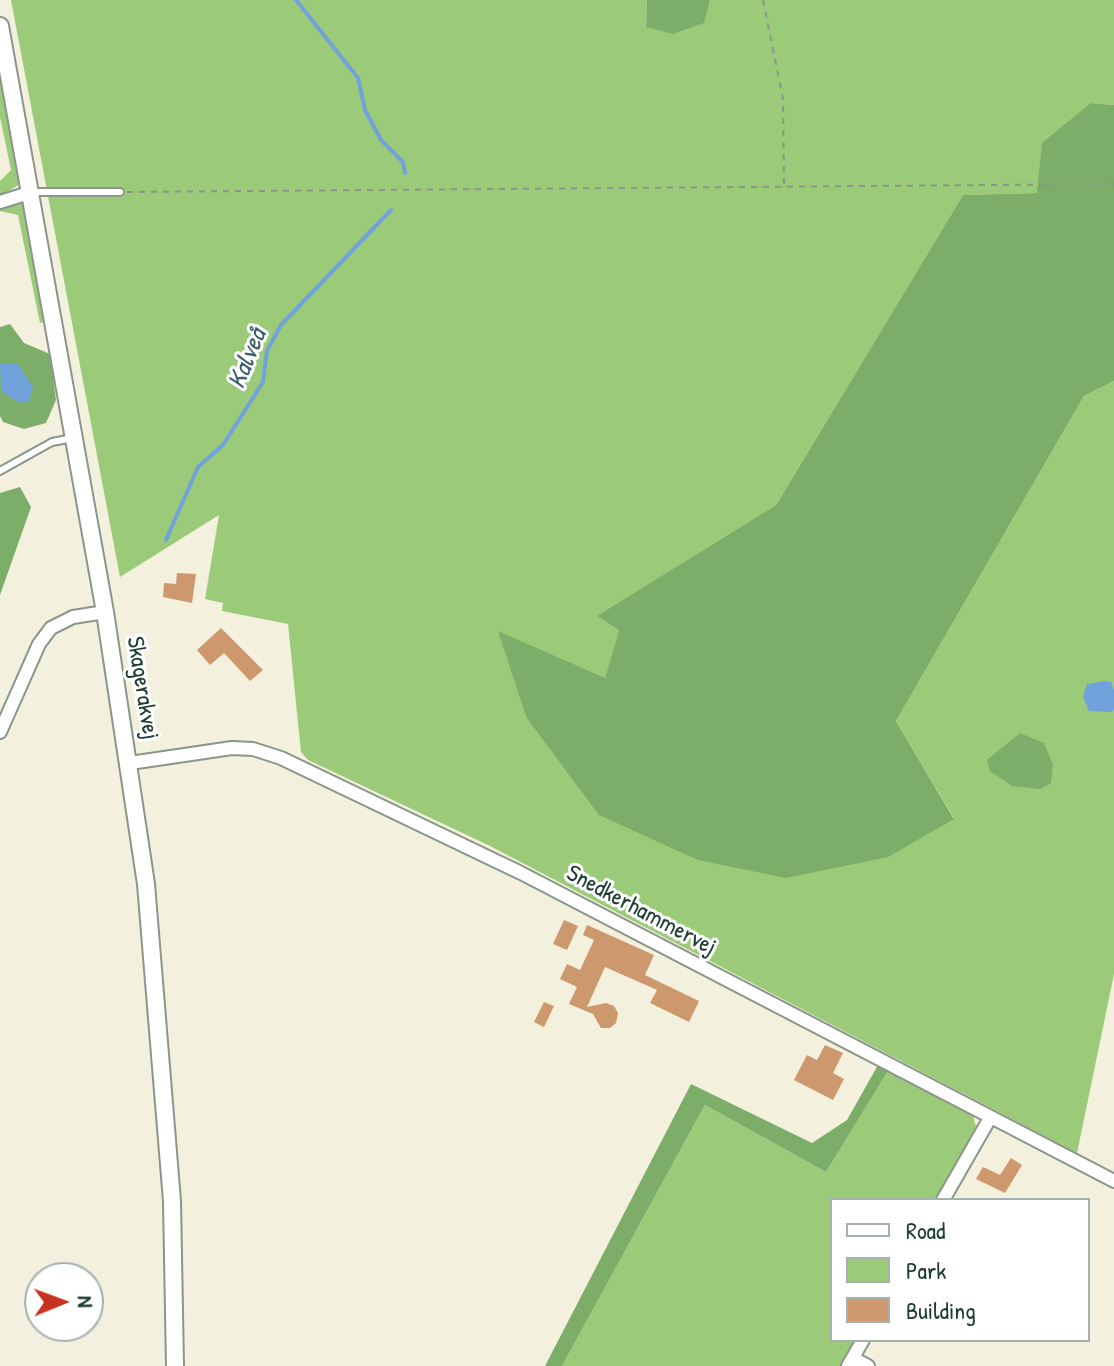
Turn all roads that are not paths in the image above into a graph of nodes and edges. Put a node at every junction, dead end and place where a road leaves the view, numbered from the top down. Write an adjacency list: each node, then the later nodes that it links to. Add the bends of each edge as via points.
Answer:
1 (0, 26): 2 (street, Skagerakvej)
2 (32, 192): 3 (lane); 4 (street); 5 (street, Skagerakvej)
3 (120, 192)
4 (0, 202)
5 (74, 438): 6 (lane, via 52,442); 7 (street, Skagerakvej)
6 (0, 471)
7 (105, 612): 8 (street, via 73,617 51,628); 9 (street, Skagerakvej)
8 (0, 732)
9 (130, 763): 10 (street, Snedkerhammervej, via 232,748 281,758 521,873); 15 (street, Skagerakvej, via 164,1074)
10 (990, 1118): 11 (street, Snedkerhammervej); 12 (street)
11 (1114, 1181)
12 (944, 1198)
13 (862, 1342): 14 (street)
14 (850, 1362): 16 (street)
15 (175, 1366)
16 (868, 1366)

